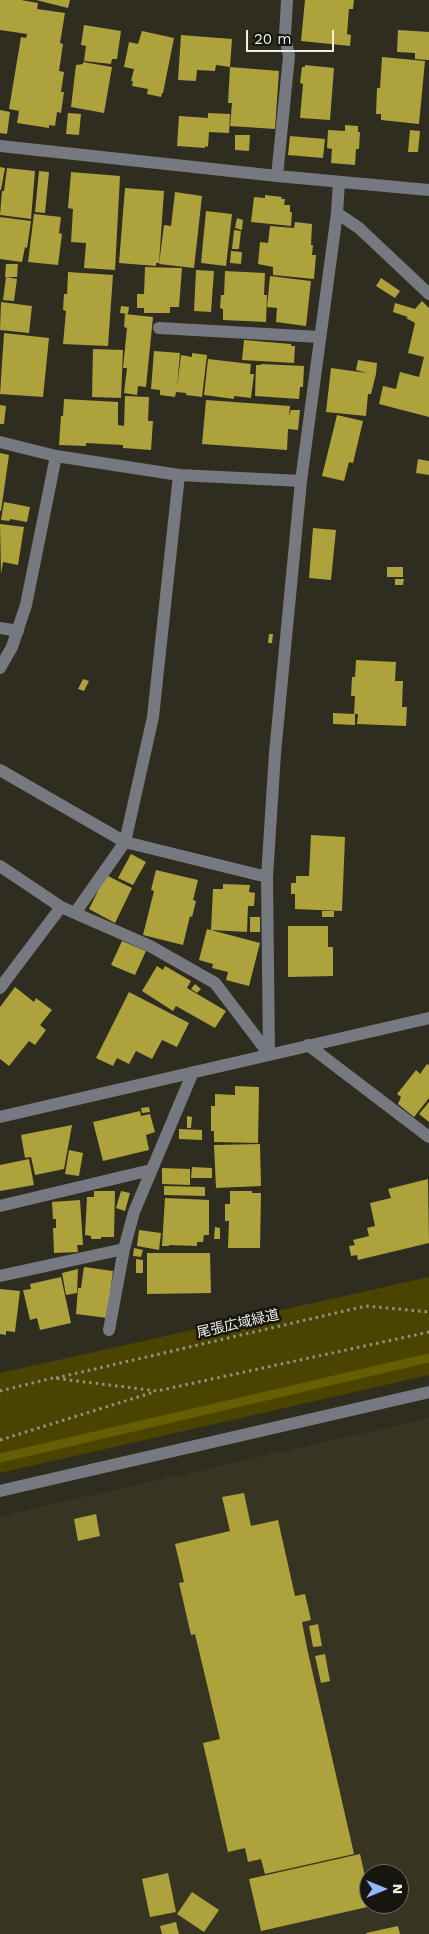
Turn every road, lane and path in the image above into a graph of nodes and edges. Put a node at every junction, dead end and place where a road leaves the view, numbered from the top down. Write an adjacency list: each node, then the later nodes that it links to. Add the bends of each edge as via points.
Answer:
1 (287, 0): 3 (street, via 285,36 289,56)
2 (0, 146): 3 (street)
3 (277, 176): 4 (street)
4 (338, 182): 5 (street); 6 (street)
5 (429, 190)
6 (337, 213): 7 (street, via 359,228); 9 (street)
7 (429, 294)
8 (158, 328): 9 (street)
9 (320, 337): 13 (street)
10 (0, 442): 11 (street)
11 (56, 456): 12 (street); 15 (street, via 26,606)
12 (179, 474): 13 (street); 18 (street, via 153,717)
13 (301, 481): 20 (street, via 275,754)
14 (0, 628): 15 (street)
15 (18, 631): 16 (street)
16 (0, 668)
17 (0, 770): 18 (street)
18 (125, 842): 20 (street); 22 (street)
19 (0, 866): 21 (street)
20 (267, 877): 26 (street)
21 (61, 907): 22 (street); 23 (street)
22 (75, 913): 26 (street, via 150,946 214,983)
23 (0, 988)
24 (429, 1018): 25 (street)
25 (308, 1045): 26 (street); 29 (street)
26 (269, 1054): 27 (street)
27 (193, 1072): 28 (street); 30 (street)
28 (0, 1117)
29 (429, 1137)
30 (151, 1170): 31 (street); 32 (street, via 134,1212)
31 (0, 1206)
32 (124, 1249): 33 (street); 35 (street)
33 (0, 1276)
34 (429, 1312): 37 (path, 尾張広域緑道, via 366,1306)
35 (109, 1330)
36 (429, 1332): 39 (path, 尾張広域緑道)
37 (53, 1378): 38 (path, 尾張広域緑道); 39 (path, 尾張広域緑道)
38 (0, 1391)
39 (157, 1391): 41 (path, 尾張広域緑道)
40 (429, 1392): 42 (street)
41 (0, 1440)
42 (0, 1491)

